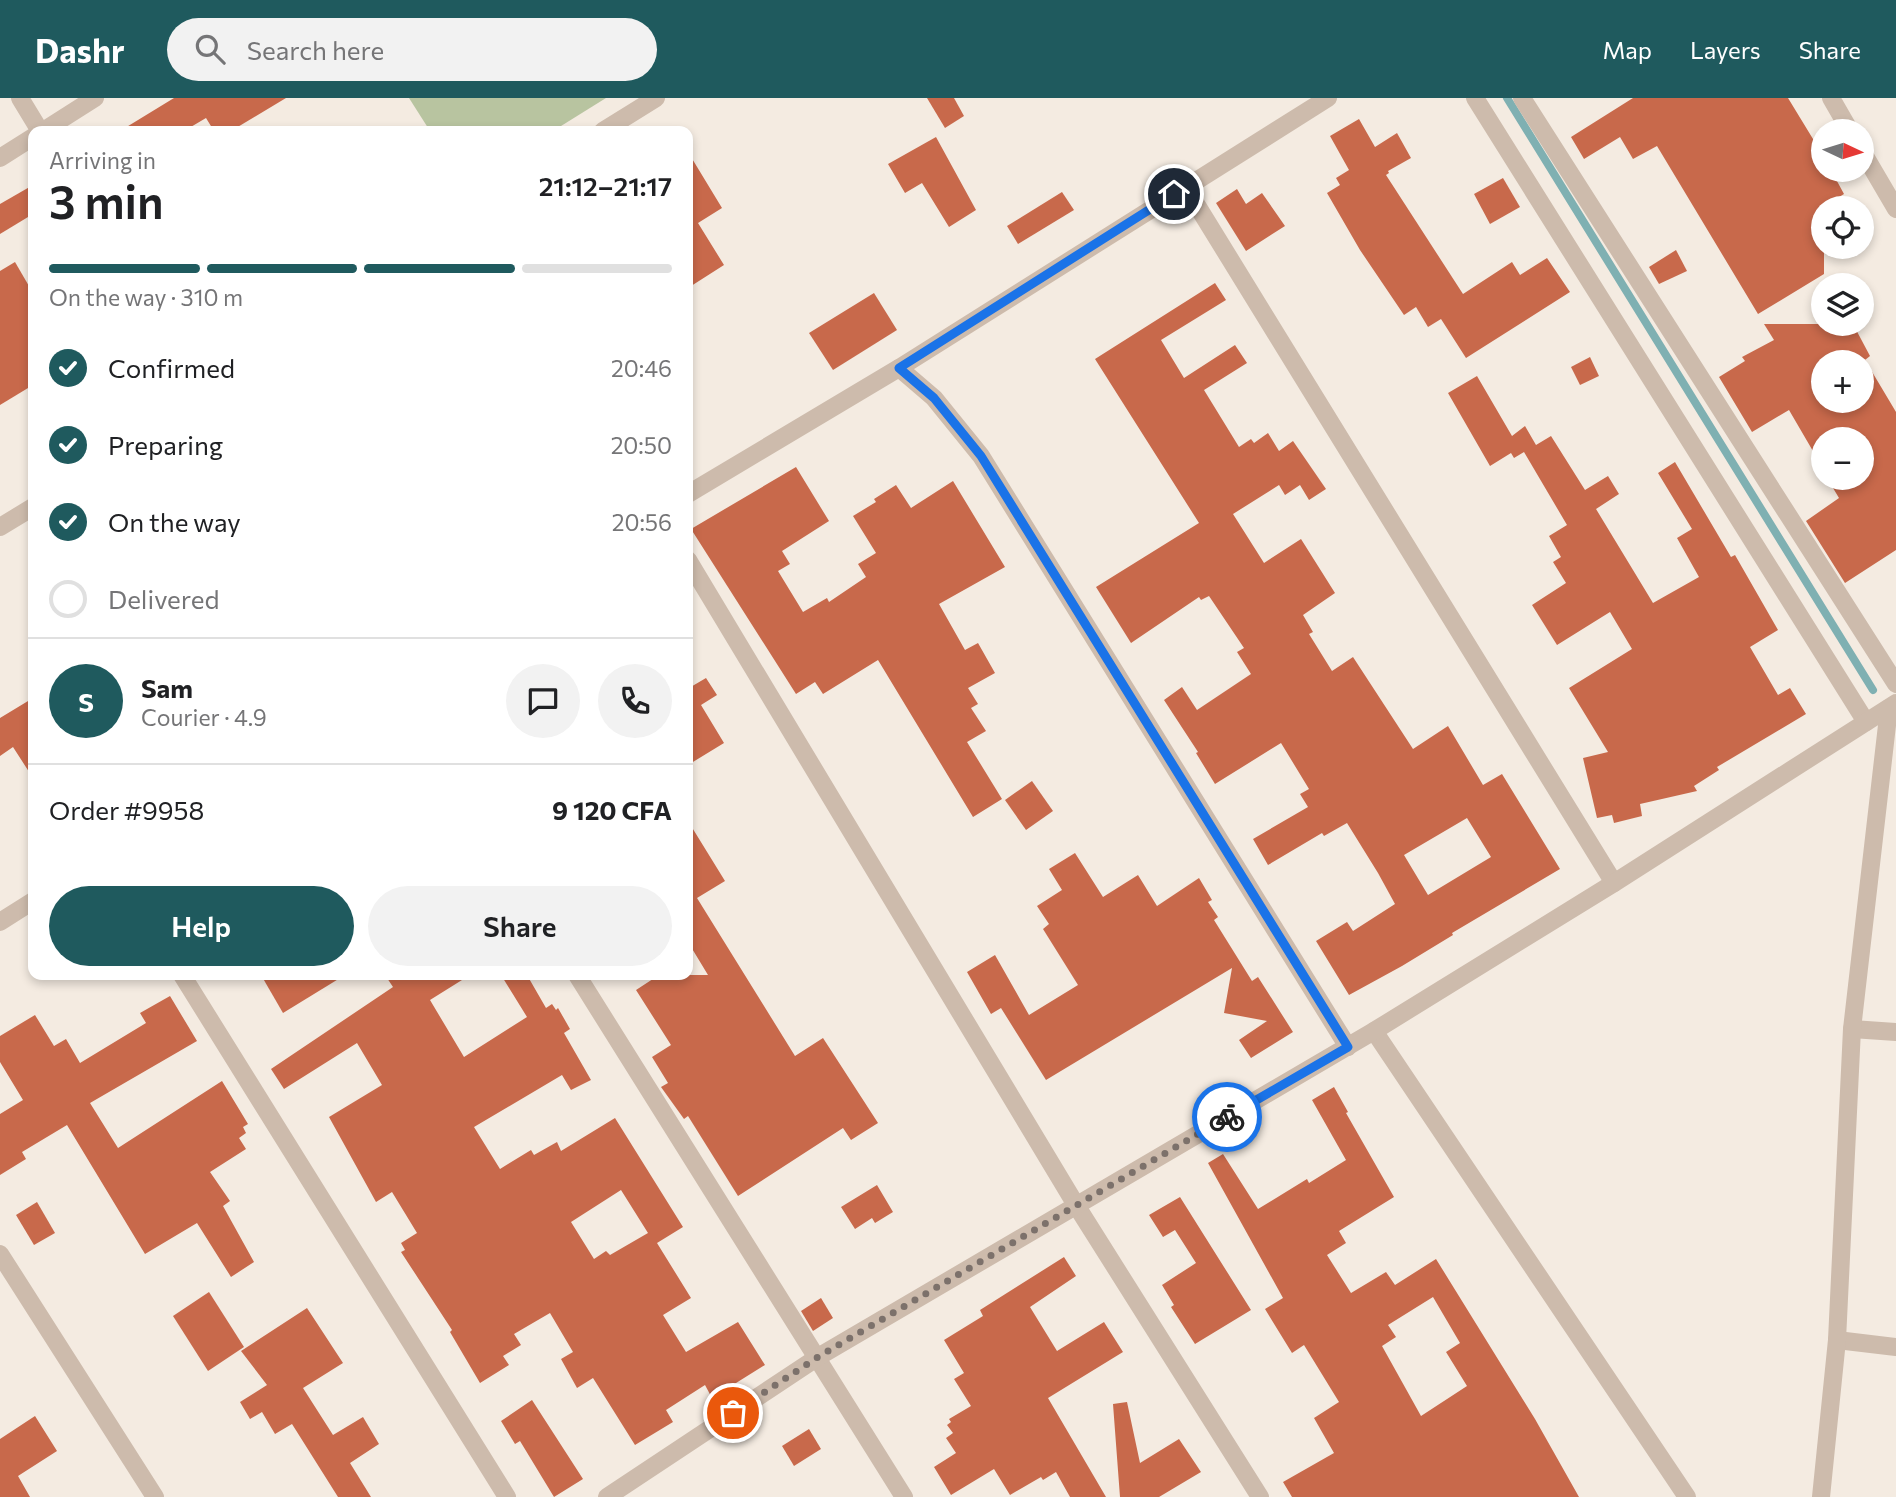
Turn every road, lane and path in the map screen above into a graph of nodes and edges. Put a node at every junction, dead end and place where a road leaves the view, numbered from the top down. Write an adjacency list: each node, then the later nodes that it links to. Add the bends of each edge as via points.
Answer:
1 (20, 98): 9 (street)
2 (95, 98): 10 (street)
3 (656, 98): 11 (street)
4 (1328, 98): 15 (street)
5 (1475, 98): 24 (street)
6 (1522, 98): 22 (street)
7 (1830, 98): 8 (street)
8 (1843, 119)
9 (38, 126)
10 (49, 126)
11 (611, 126)
12 (28, 140): 13 (street)
13 (0, 158)
14 (1874, 171): 16 (street)
15 (1185, 186): 17 (street); 26 (street)
16 (1896, 209)
17 (899, 368): 18 (street); 34 (street, via 934,398 981,456)
18 (693, 491)
19 (28, 510): 20 (street)
20 (0, 527)
21 (693, 568): 35 (street)
22 (1896, 684)
23 (1892, 706): 24 (street); 25 (street)
24 (1866, 722): 26 (street)
25 (1891, 734): 31 (street)
26 (1614, 883): 32 (street)
27 (28, 904): 28 (street)
28 (0, 922)
29 (186, 980): 41 (street)
30 (579, 980): 39 (street)
31 (1852, 1029): 33 (street); 37 (street)
32 (1374, 1031): 34 (street); 45 (street)
33 (1896, 1032)
34 (1348, 1047): 35 (street)
35 (1076, 1205): 39 (street); 44 (street)
36 (0, 1254): 40 (street)
37 (1837, 1340): 38 (street); 46 (street)
38 (1896, 1347)
39 (818, 1357): 42 (street); 43 (street)
40 (155, 1497)
41 (507, 1497)
42 (607, 1497)
43 (904, 1497)
44 (1260, 1497)
45 (1688, 1497)
46 (1821, 1497)

